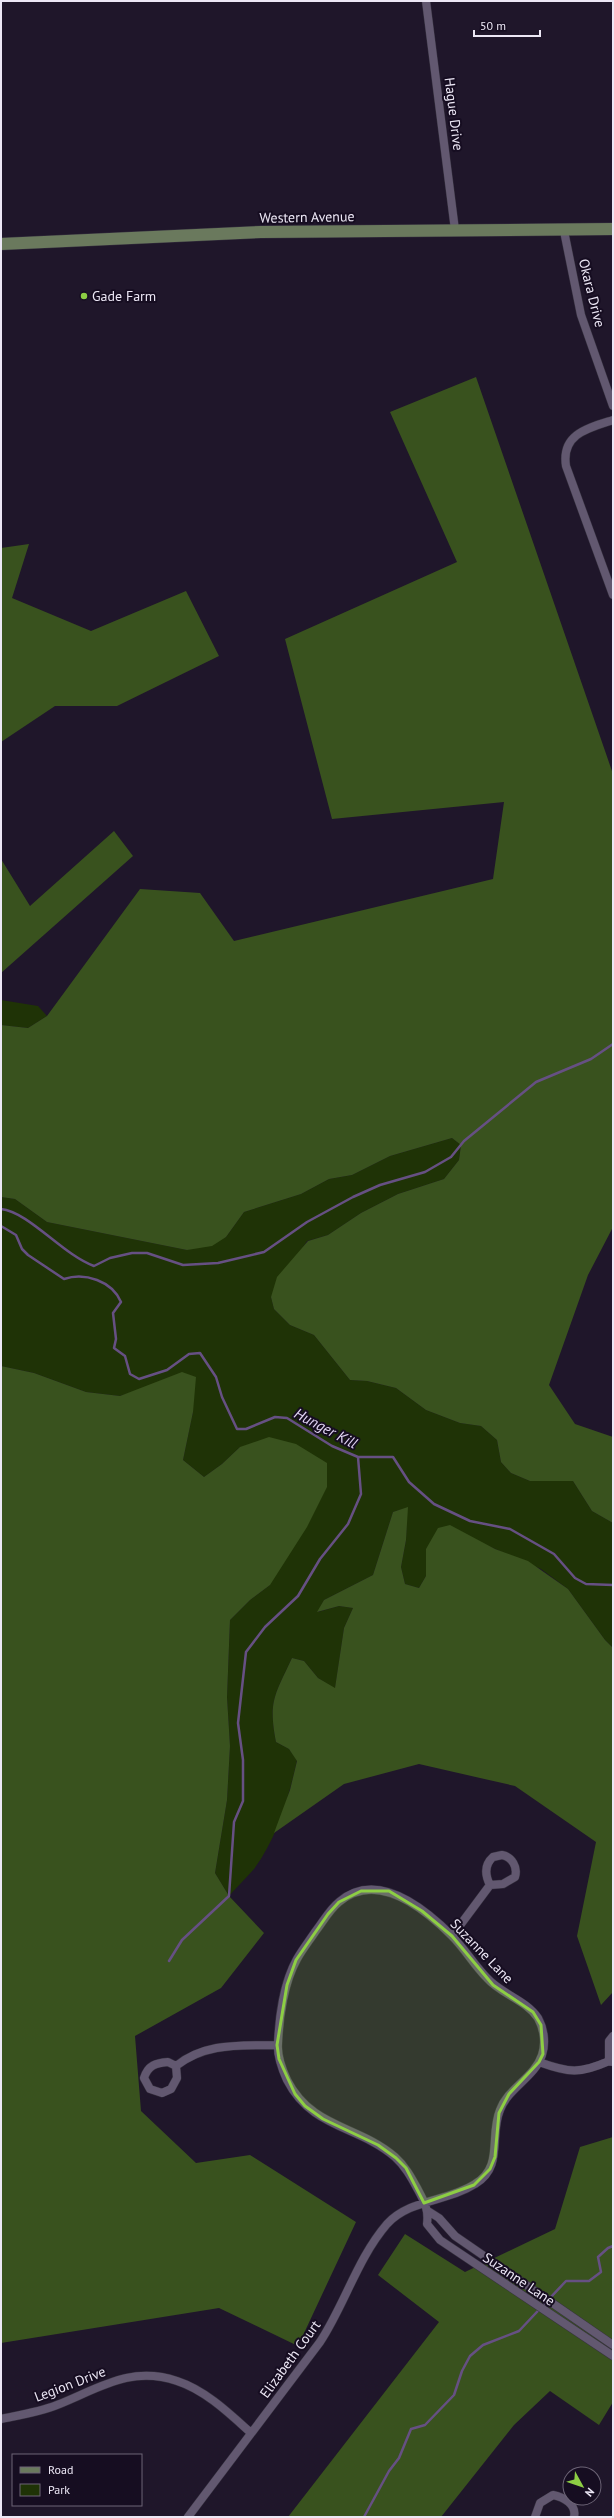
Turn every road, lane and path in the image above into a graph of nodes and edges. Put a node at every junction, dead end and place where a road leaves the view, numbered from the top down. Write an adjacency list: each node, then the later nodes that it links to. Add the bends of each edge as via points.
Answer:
1 (426, 1): 3 (street, Hague Drive)
2 (613, 229): 4 (main road, Western Avenue)
3 (455, 230): 4 (main road, Western Avenue); 5 (main road, Western Avenue, via 261,232)
4 (564, 231): 6 (street, Okara Drive, via 581,315)
5 (1, 244)
6 (613, 406)
7 (613, 420): 8 (street, via 590,427 570,441 564,454)
8 (613, 595)
9 (490, 1886): 10 (street)
10 (452, 1936): 12 (street, Suzanne Lane, via 422,1911 389,1891 376,1889 350,1895 328,1914 296,1960 287,1985); 14 (street, Suzanne Lane, via 494,1985 538,2019 544,2045)
11 (613, 2036): 13 (street, via 609,2041)
12 (277, 2045): 15 (street, via 214,2047 185,2058); 16 (street, Suzanne Lane, via 279,2059 287,2079 305,2106 323,2119 378,2145 396,2158 406,2168)
13 (611, 2061): 14 (street, via 576,2072)
14 (539, 2062): 16 (street, Suzanne Lane, via 503,2102 496,2124 495,2157 485,2177 457,2193)
15 (176, 2066)
16 (424, 2203): 17 (street, Suzanne Lane); 21 (street, Elizabeth Court, via 404,2210 386,2226 350,2282 320,2342)
17 (428, 2211): 18 (street, Suzanne Lane, via 439,2218 455,2236); 19 (street, Suzanne Lane, via 427,2224 440,2240)
18 (613, 2345)
19 (613, 2356)
20 (1, 2420): 21 (street, Legion Drive, via 43,2410 98,2385 119,2379 153,2376 191,2387 216,2403)
21 (251, 2433): 22 (street, Elizabeth Court)
22 (188, 2517)
23 (534, 2517): 24 (street, via 540,2503 552,2495 567,2500 572,2506)
24 (574, 2517)

